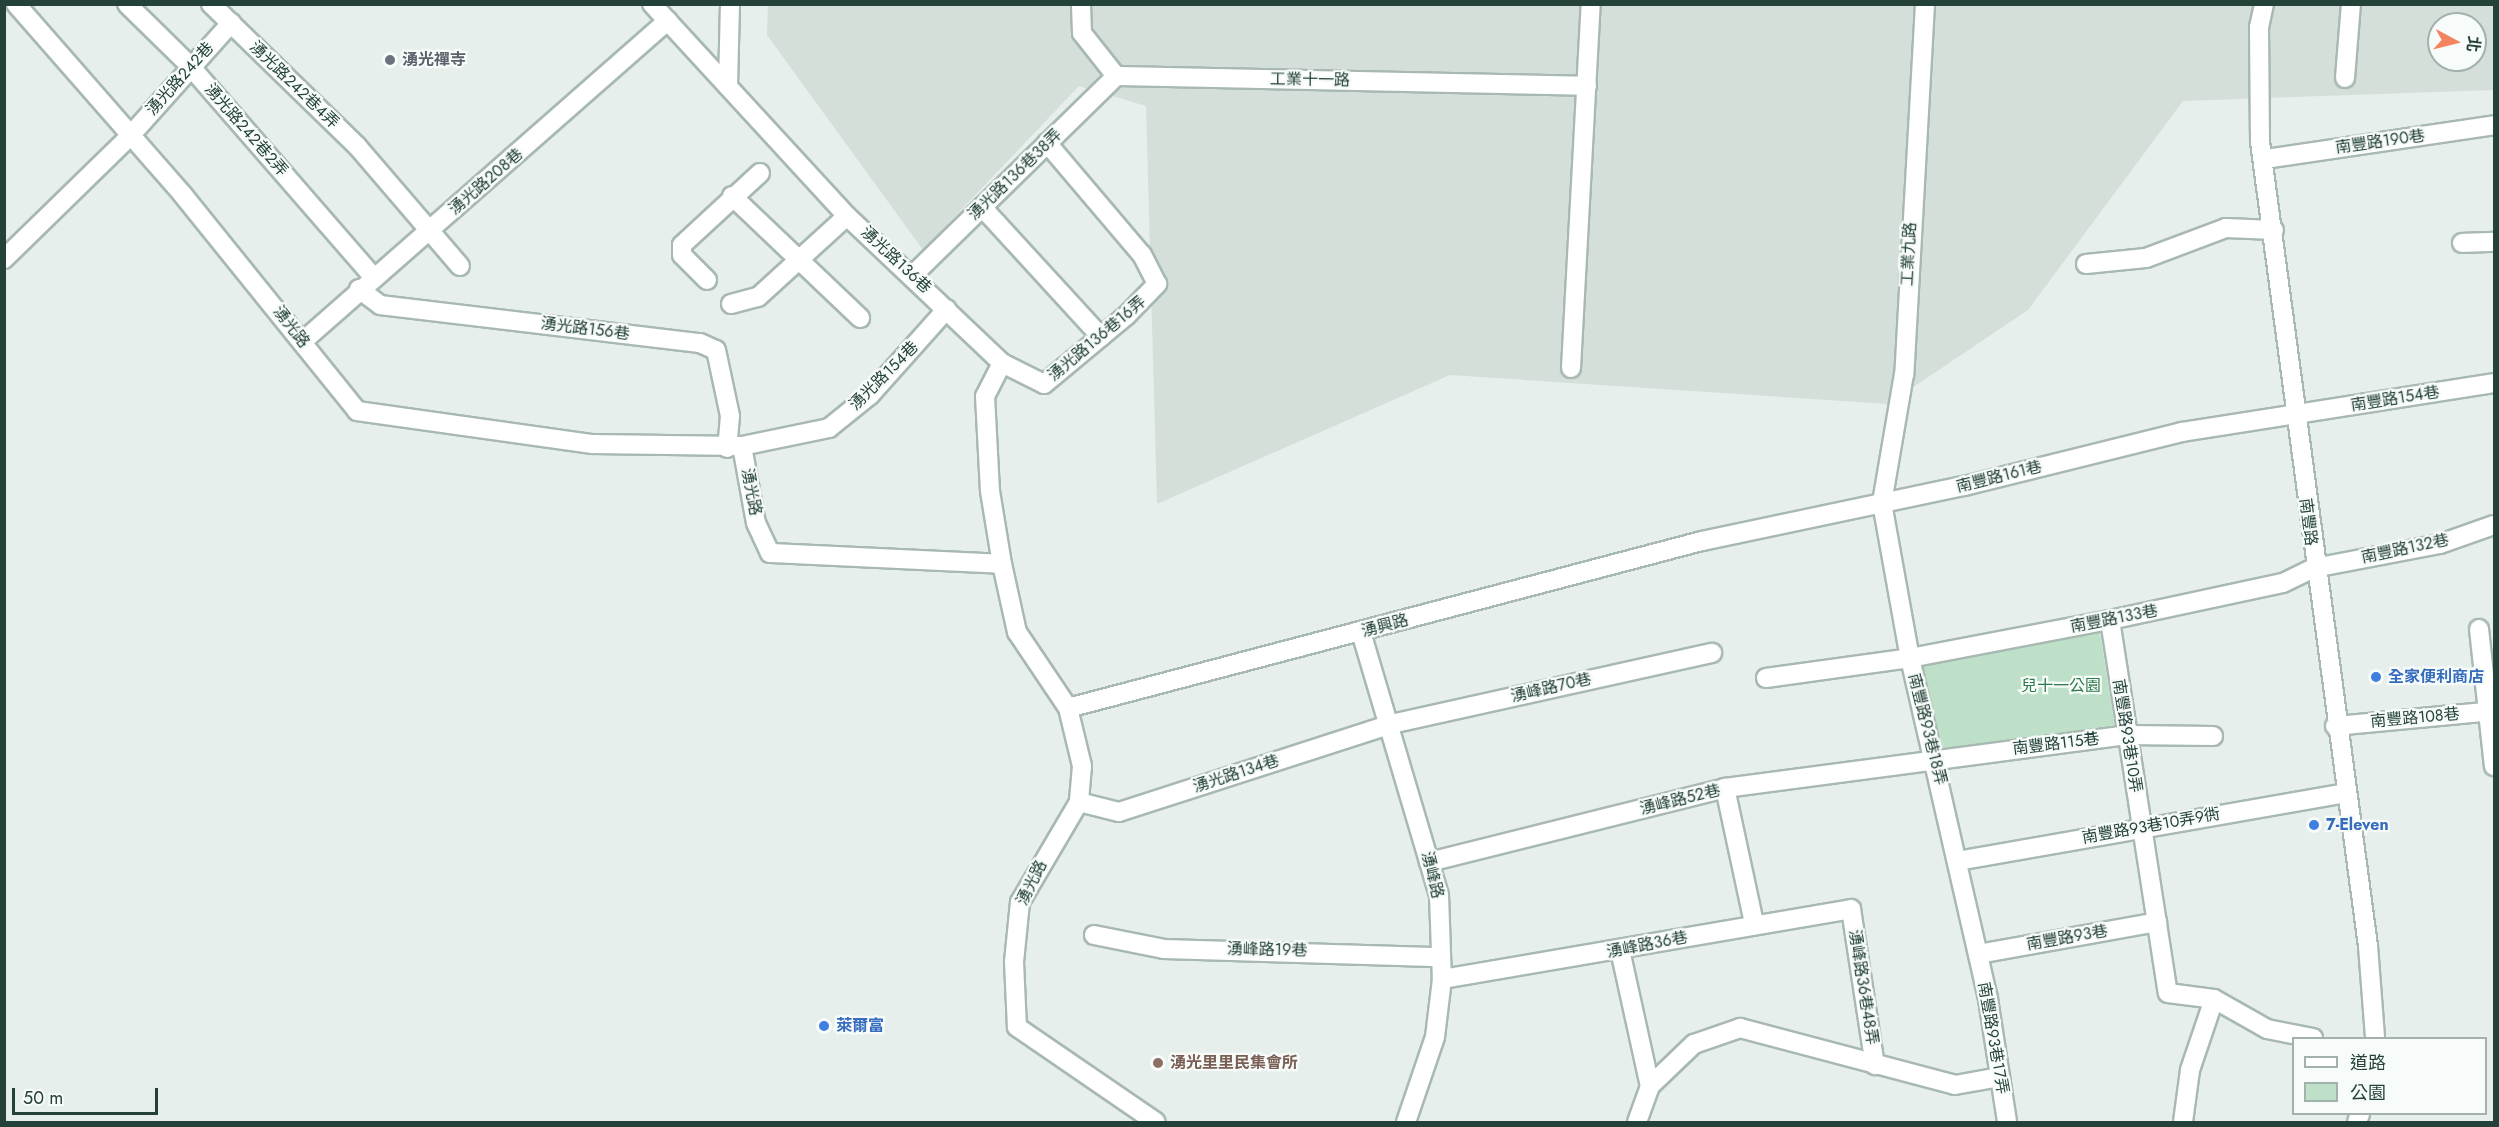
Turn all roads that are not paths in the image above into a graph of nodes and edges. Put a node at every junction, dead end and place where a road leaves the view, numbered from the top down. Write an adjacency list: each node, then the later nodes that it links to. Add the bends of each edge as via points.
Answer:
1 (16, 4): 19 (street, 湧光路)
2 (127, 4): 13 (street, 湧光路242巷2弄)
3 (210, 4): 12 (street, 湧光路242巷4弄)
4 (652, 4): 11 (street, 湧光路136巷)
5 (730, 4): 16 (street)
6 (1082, 4): 14 (street, via 1082,33)
7 (1591, 4): 17 (street)
8 (1925, 4): 47 (street, 工業九路, via 1904,374)
9 (2265, 4): 21 (street, 南豐路, via 2259,27 2260,142)
10 (2350, 4): 15 (street)
11 (668, 21): 16 (street, 湧光路136巷); 26 (street, 湧光路208巷)
12 (231, 23): 13 (street, 湧光路242巷); 26 (street, 湧光路242巷4弄, via 357,146)
13 (190, 66): 19 (street, 湧光路242巷); 36 (street, 湧光路242巷2弄, via 302,194)
14 (1116, 76): 17 (street, 工業十一路); 20 (street, 湧光路136巷38弄)
15 (2345, 78)
16 (728, 86): 25 (street, 湧光路136巷)
17 (1587, 86): 43 (street)
18 (2494, 125): 21 (street, 南豐路190巷)
19 (130, 136): 31 (street, 湧光路242巷); 41 (street, 湧光路)
20 (1047, 143): 24 (street, 湧光路136巷38弄); 40 (street, 湧光路136巷16弄, via 1142,255 1157,284)
21 (2265, 159): 27 (street, 南豐路)
22 (760, 173): 23 (street)
23 (732, 196): 30 (street); 35 (street, via 682,245 682,255)
24 (982, 207): 34 (street, 湧光路136巷38弄); 40 (street)
25 (847, 216): 30 (street); 34 (street, 湧光路136巷)
26 (431, 230): 33 (street, 湧光路242巷4弄); 36 (street, 湧光路208巷)
27 (2274, 230): 32 (street, via 2226,228 2146,258); 45 (street, 南豐路)
28 (2494, 242): 29 (street)
29 (2462, 243)
30 (798, 255): 37 (street, via 758,297); 39 (street)
31 (4, 259)
32 (2086, 264)
33 (460, 266)
34 (914, 274): 38 (street, 湧光路136巷)
35 (707, 280)
36 (366, 284): 41 (street, 湧光路208巷); 46 (street, 湧光路156巷, via 380,305 700,343 716,350)
37 (731, 304)
38 (947, 309): 42 (street, 湧光路136巷); 46 (street, 湧光路154巷, via 870,395 829,428)
39 (860, 318)
40 (1101, 337): 42 (street, 湧光路136巷16弄, via 1044,384)
41 (302, 342): 46 (street, 湧光路, via 357,411 593,444)
42 (1002, 363): 50 (street, via 985,396 990,491)
43 (1571, 368)
44 (2494, 383): 45 (street, 南豐路154巷)
45 (2295, 416): 47 (street, 南豐路161巷, via 2182,432); 51 (street, 南豐路)
46 (735, 447): 50 (street, 湧光路, via 756,523 770,553)
47 (1882, 503): 49 (street, 南豐路161巷); 56 (street, 南豐路93巷18弄)
48 (2494, 525): 51 (street, 南豐路132巷, via 2440,543)
49 (1702, 541): 54 (street, 湧興路)
50 (1002, 564): 58 (street, 湧光路, via 1017,632)
51 (2314, 568): 52 (street, 南豐路133巷, via 2283,583); 61 (street, 南豐路)
52 (2110, 620): 56 (street, 南豐路133巷); 62 (street, 南豐路93巷10弄)
53 (2479, 629): 59 (street)
54 (1362, 632): 58 (street, 湧興路); 60 (street, 湧峰路)
55 (1712, 653): 60 (street, 湧峰路70巷)
56 (1910, 658): 57 (street, 南豐路133巷); 64 (street, 南豐路93巷18弄)
57 (1766, 678)
58 (1068, 708): 68 (street, 湧光路, via 1082,766)
59 (2493, 711): 61 (street, 南豐路108巷); 65 (street)
60 (1391, 724): 68 (street, 湧光路134巷, via 1119,812); 71 (street, 湧峰路)
61 (2335, 726): 67 (street, 南豐路)
62 (2127, 735): 63 (street, 南豐路115巷); 64 (street, 南豐路115巷); 69 (street, 南豐路93巷10弄)
63 (2213, 736)
64 (1935, 759): 66 (street, 湧峰路52巷); 70 (street, 南豐路93巷18弄)
65 (2494, 766)
66 (1725, 788): 71 (street, 湧峰路52巷); 74 (street)
67 (2345, 793): 69 (street, 南豐路93巷10弄9衖); 82 (street, 南豐路, via 2368,946)
68 (1079, 802): 86 (street, 湧光路, via 1020,902 1014,962 1017,1027)
69 (2142, 827): 70 (street, 南豐路93巷10弄9衖); 73 (street, 南豐路93巷10弄)
70 (1957, 861): 77 (street, 南豐路93巷18弄)
71 (1429, 862): 78 (street, 湧峰路, via 1439,895)
72 (1851, 909): 74 (street, 湧峰路36巷); 83 (street, 湧峰路36巷48弄)
73 (2157, 922): 77 (street, 南豐路93巷); 80 (street, 南豐路93巷10弄, via 2168,993)
74 (1754, 923): 76 (street, 湧峰路36巷)
75 (1094, 935): 78 (street, 湧峰路19巷, via 1164,950)
76 (1620, 950): 79 (street, 湧峰路36巷); 85 (street)
77 (1978, 954): 84 (street, 南豐路93巷17弄)
78 (1442, 957): 79 (street, 湧峰路)
79 (1442, 979): 88 (street, 湧峰路, via 1431,1055)
80 (2214, 999): 81 (street, via 2267,1029); 91 (street, via 2190,1070)
81 (2308, 1037)
82 (2375, 1037)
83 (1875, 1065): 84 (street, via 1955,1085); 85 (street, via 1740,1028 1694,1044)
84 (2000, 1077): 90 (street, 南豐路93巷17弄)
85 (1650, 1086): 89 (street)
86 (1132, 1116): 87 (street, 湧光路)
87 (1156, 1122)
88 (1406, 1122)
89 (1637, 1122)
90 (2007, 1122)
91 (2182, 1122)

